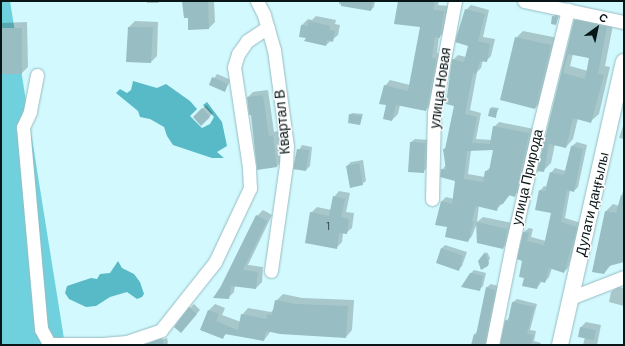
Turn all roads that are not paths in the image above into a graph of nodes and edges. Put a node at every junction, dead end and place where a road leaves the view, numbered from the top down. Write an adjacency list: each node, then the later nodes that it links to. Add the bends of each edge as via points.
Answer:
1 (257, 1): 7 (street, Квартал В)
2 (455, 1): 10 (street, улица Новая, via 434,113)
3 (524, 1): 4 (street)
4 (540, 3): 5 (street)
5 (568, 10): 6 (street); 15 (street, улица Природа, via 535,141)
6 (624, 22)
7 (268, 27): 11 (street, Квартал В, via 274,50 287,146); 14 (street, via 247,41 238,54 234,67 250,188 215,262 161,330 128,342)
8 (624, 62): 13 (main road, Дулати даңғылы)
9 (37, 75): 14 (street, via 30,112 23,127 41,329)
10 (432, 199)
11 (271, 271)
12 (624, 277): 13 (street)
13 (570, 298): 16 (main road, Дулати даңғылы)
14 (50, 345)
15 (492, 345)
16 (560, 345)

